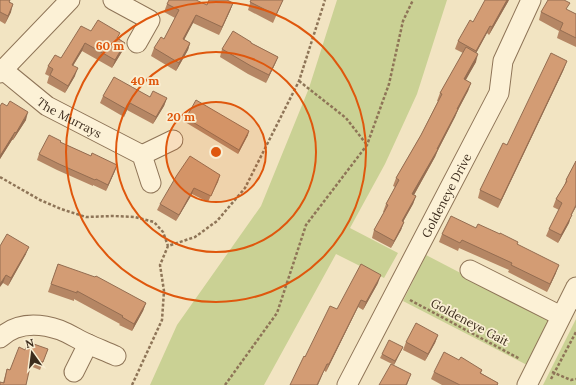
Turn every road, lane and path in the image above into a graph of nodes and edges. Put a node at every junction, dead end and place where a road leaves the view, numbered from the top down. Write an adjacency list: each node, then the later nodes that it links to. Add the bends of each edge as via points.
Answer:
1 (70, 0): 7 (street, The Murrays)
2 (113, 0): 6 (street, via 150,20)
3 (325, 0): 8 (path)
4 (413, 0): 10 (path, via 403,21 389,84)
5 (531, 0): 17 (street, Goldeneye Drive, via 503,61 499,93)
6 (137, 44)
7 (2, 71): 11 (street, The Murrays, via 47,106)
8 (299, 81): 10 (path, via 346,118); 14 (path, via 245,188 217,221 194,237)
9 (173, 140): 11 (street)
10 (368, 145): 28 (path, via 306,225 277,313)
11 (142, 155): 13 (street)
12 (0, 177): 14 (path, via 40,200 86,217 135,217 154,222 163,232)
13 (151, 183)
14 (168, 246): 27 (path, via 160,265 164,291 162,320)
15 (470, 270): 18 (street)
16 (576, 287): 18 (street)
17 (396, 293): 23 (path, Goldeneye Gait); 29 (street, Goldeneye Drive)
18 (561, 316): 23 (street)
19 (576, 332): 25 (path)
20 (0, 338): 21 (street, via 18,327 34,325 62,331)
21 (88, 344): 22 (street); 24 (street)
22 (116, 356)
23 (536, 366): 25 (path, Goldeneye Gait); 30 (street)
24 (74, 372)
25 (555, 373): 26 (path, Goldeneye Gait, via 571,380); 31 (path)
26 (576, 379)
27 (132, 385)
28 (225, 385)
29 (348, 385)
30 (527, 385)
31 (548, 385)

